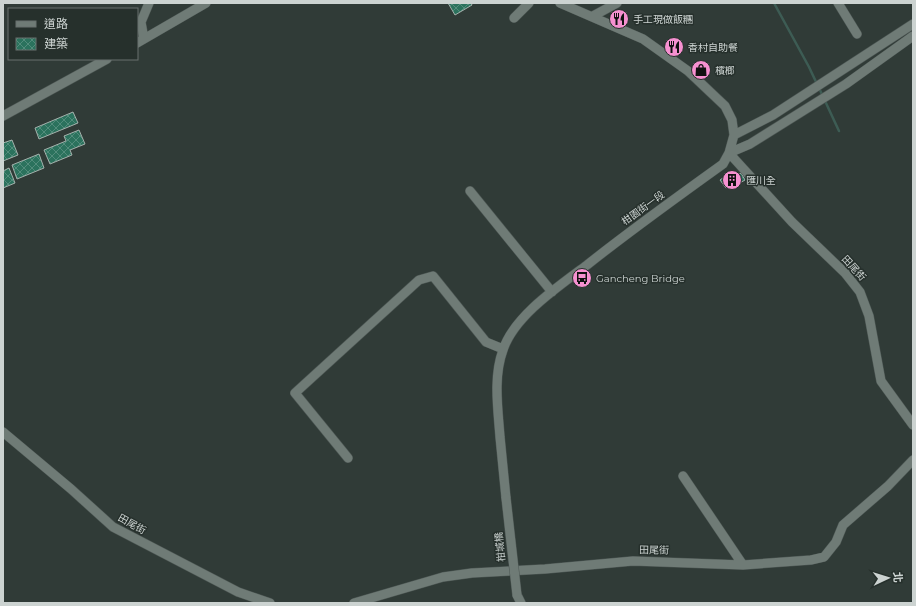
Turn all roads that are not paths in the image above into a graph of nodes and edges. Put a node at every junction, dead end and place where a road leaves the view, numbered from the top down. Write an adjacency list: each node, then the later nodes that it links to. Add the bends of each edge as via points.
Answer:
1 (149, 3): 12 (street, via 141,22)
2 (206, 3): 12 (street)
3 (529, 3): 8 (street)
4 (560, 3): 7 (street, 柑園街一段)
5 (617, 3): 7 (street)
6 (838, 3): 10 (street)
7 (593, 16): 15 (street, 柑園街一段, via 643,39 688,71 724,106 732,120)
8 (514, 18)
9 (913, 24): 15 (street, via 773,116)
10 (857, 34)
11 (913, 36): 16 (street, via 846,84 750,144)
12 (140, 41)
13 (106, 60): 14 (street)
14 (3, 116)
15 (734, 135): 16 (street, 柑園街一段)
16 (729, 153): 18 (street, 柑園街一段, via 723,164 620,238); 20 (street, 田尾街, via 792,222 846,273 860,292 869,316 881,381)
17 (470, 191): 18 (street)
18 (552, 292): 19 (street, 柑園街一段, via 525,317)
19 (503, 349): 22 (street, via 486,342 433,276 419,280 295,393); 25 (street, 柑園街一段, via 499,366 498,408)
20 (913, 426)
21 (3, 432): 28 (street, 田尾街, via 113,527 238,592)
22 (348, 458)
23 (913, 460): 26 (street, 田尾街, via 888,486 843,525 836,542 824,557)
24 (682, 476): 26 (street)
25 (506, 498): 27 (street, 柑城橋, bridge)
26 (743, 564): 29 (street, 田尾街, via 633,560 472,573 444,577)
27 (518, 600)
28 (270, 603)
29 (354, 603)

